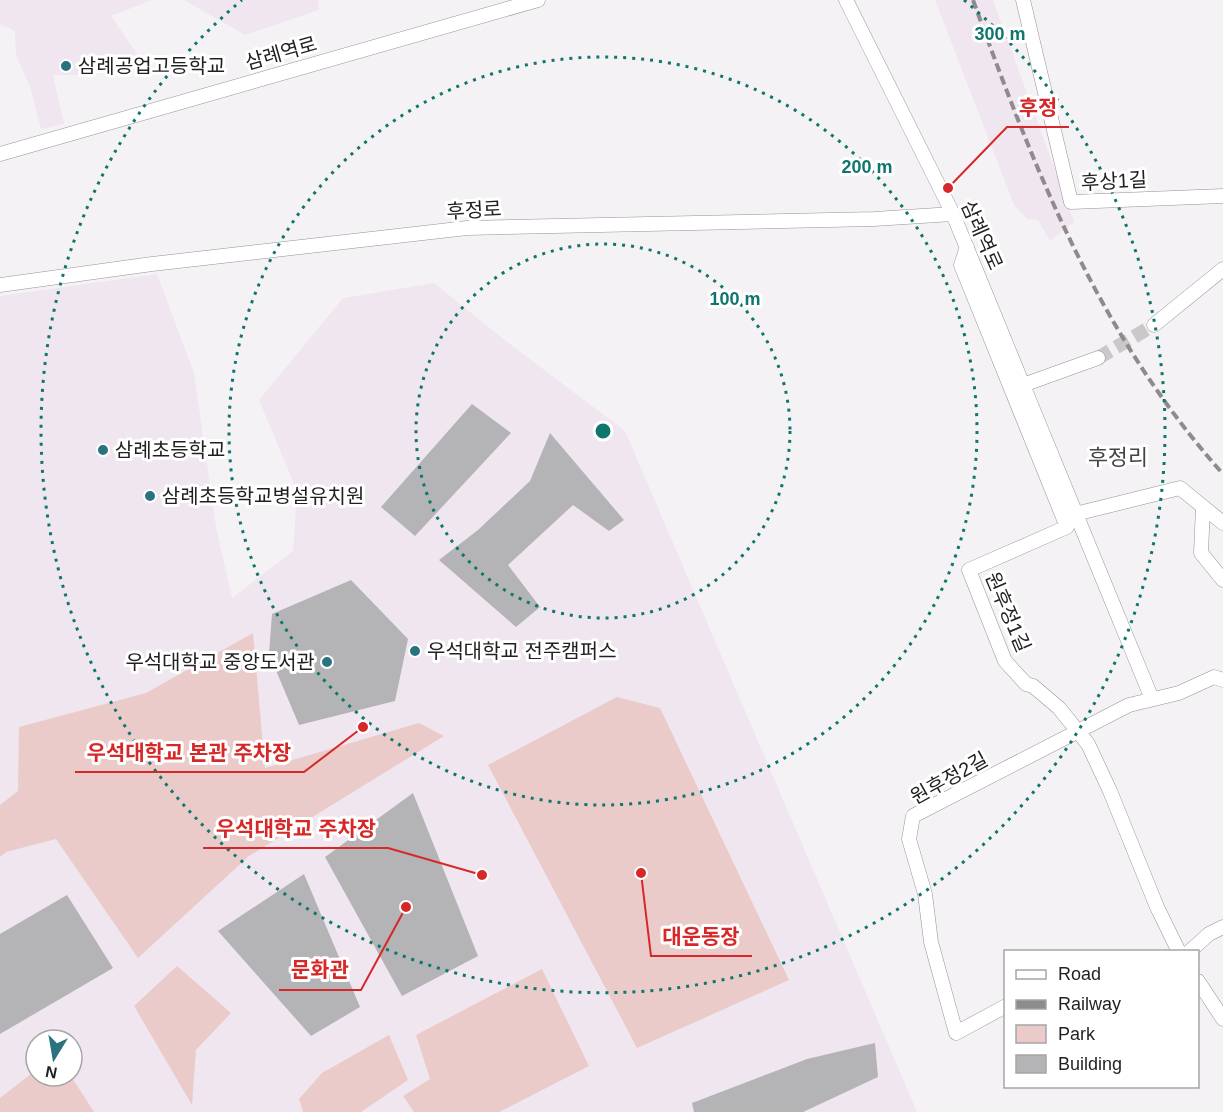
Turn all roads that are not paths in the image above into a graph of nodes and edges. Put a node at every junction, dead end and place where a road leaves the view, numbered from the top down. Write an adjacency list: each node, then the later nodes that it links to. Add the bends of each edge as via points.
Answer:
1 (538, 0): 4 (street, 삼례역로)
2 (846, 0): 6 (street, 삼례역로)
3 (1023, 0): 5 (street, 후상1길, via 1071,202)
4 (0, 154)
5 (1223, 196)
6 (953, 214): 7 (street, 삼례역로); 9 (street, 후정로, via 467,228)
7 (967, 247): 12 (street, 삼례역로); 16 (street, via 961,265)
8 (1223, 269): 10 (street)
9 (0, 285)
10 (1154, 325)
11 (1098, 358): 12 (street)
12 (1023, 385): 14 (street, 삼례역로)
13 (1203, 507): 14 (street, via 1180,488); 15 (street); 17 (street, via 1201,553)
14 (1075, 514): 16 (street); 19 (street, 삼례역로)
15 (1223, 523)
16 (1067, 527): 20 (street, 원후정1길, via 969,570 1005,661 1026,684 1059,708)
17 (1223, 580)
18 (1223, 680): 19 (street, 원후정2길, via 1214,677 1179,693)
19 (1152, 699): 20 (street, 원후정2길, via 1129,705)
20 (1078, 731): 22 (street, 원후정1길, via 1110,791 1156,908); 25 (street, 원후정2길, via 914,816 909,839 956,1033)
21 (1223, 927): 23 (street)
22 (1178, 950)
23 (1190, 950)
24 (1199, 984): 26 (street)
25 (1004, 1007)
26 (1223, 1018)

